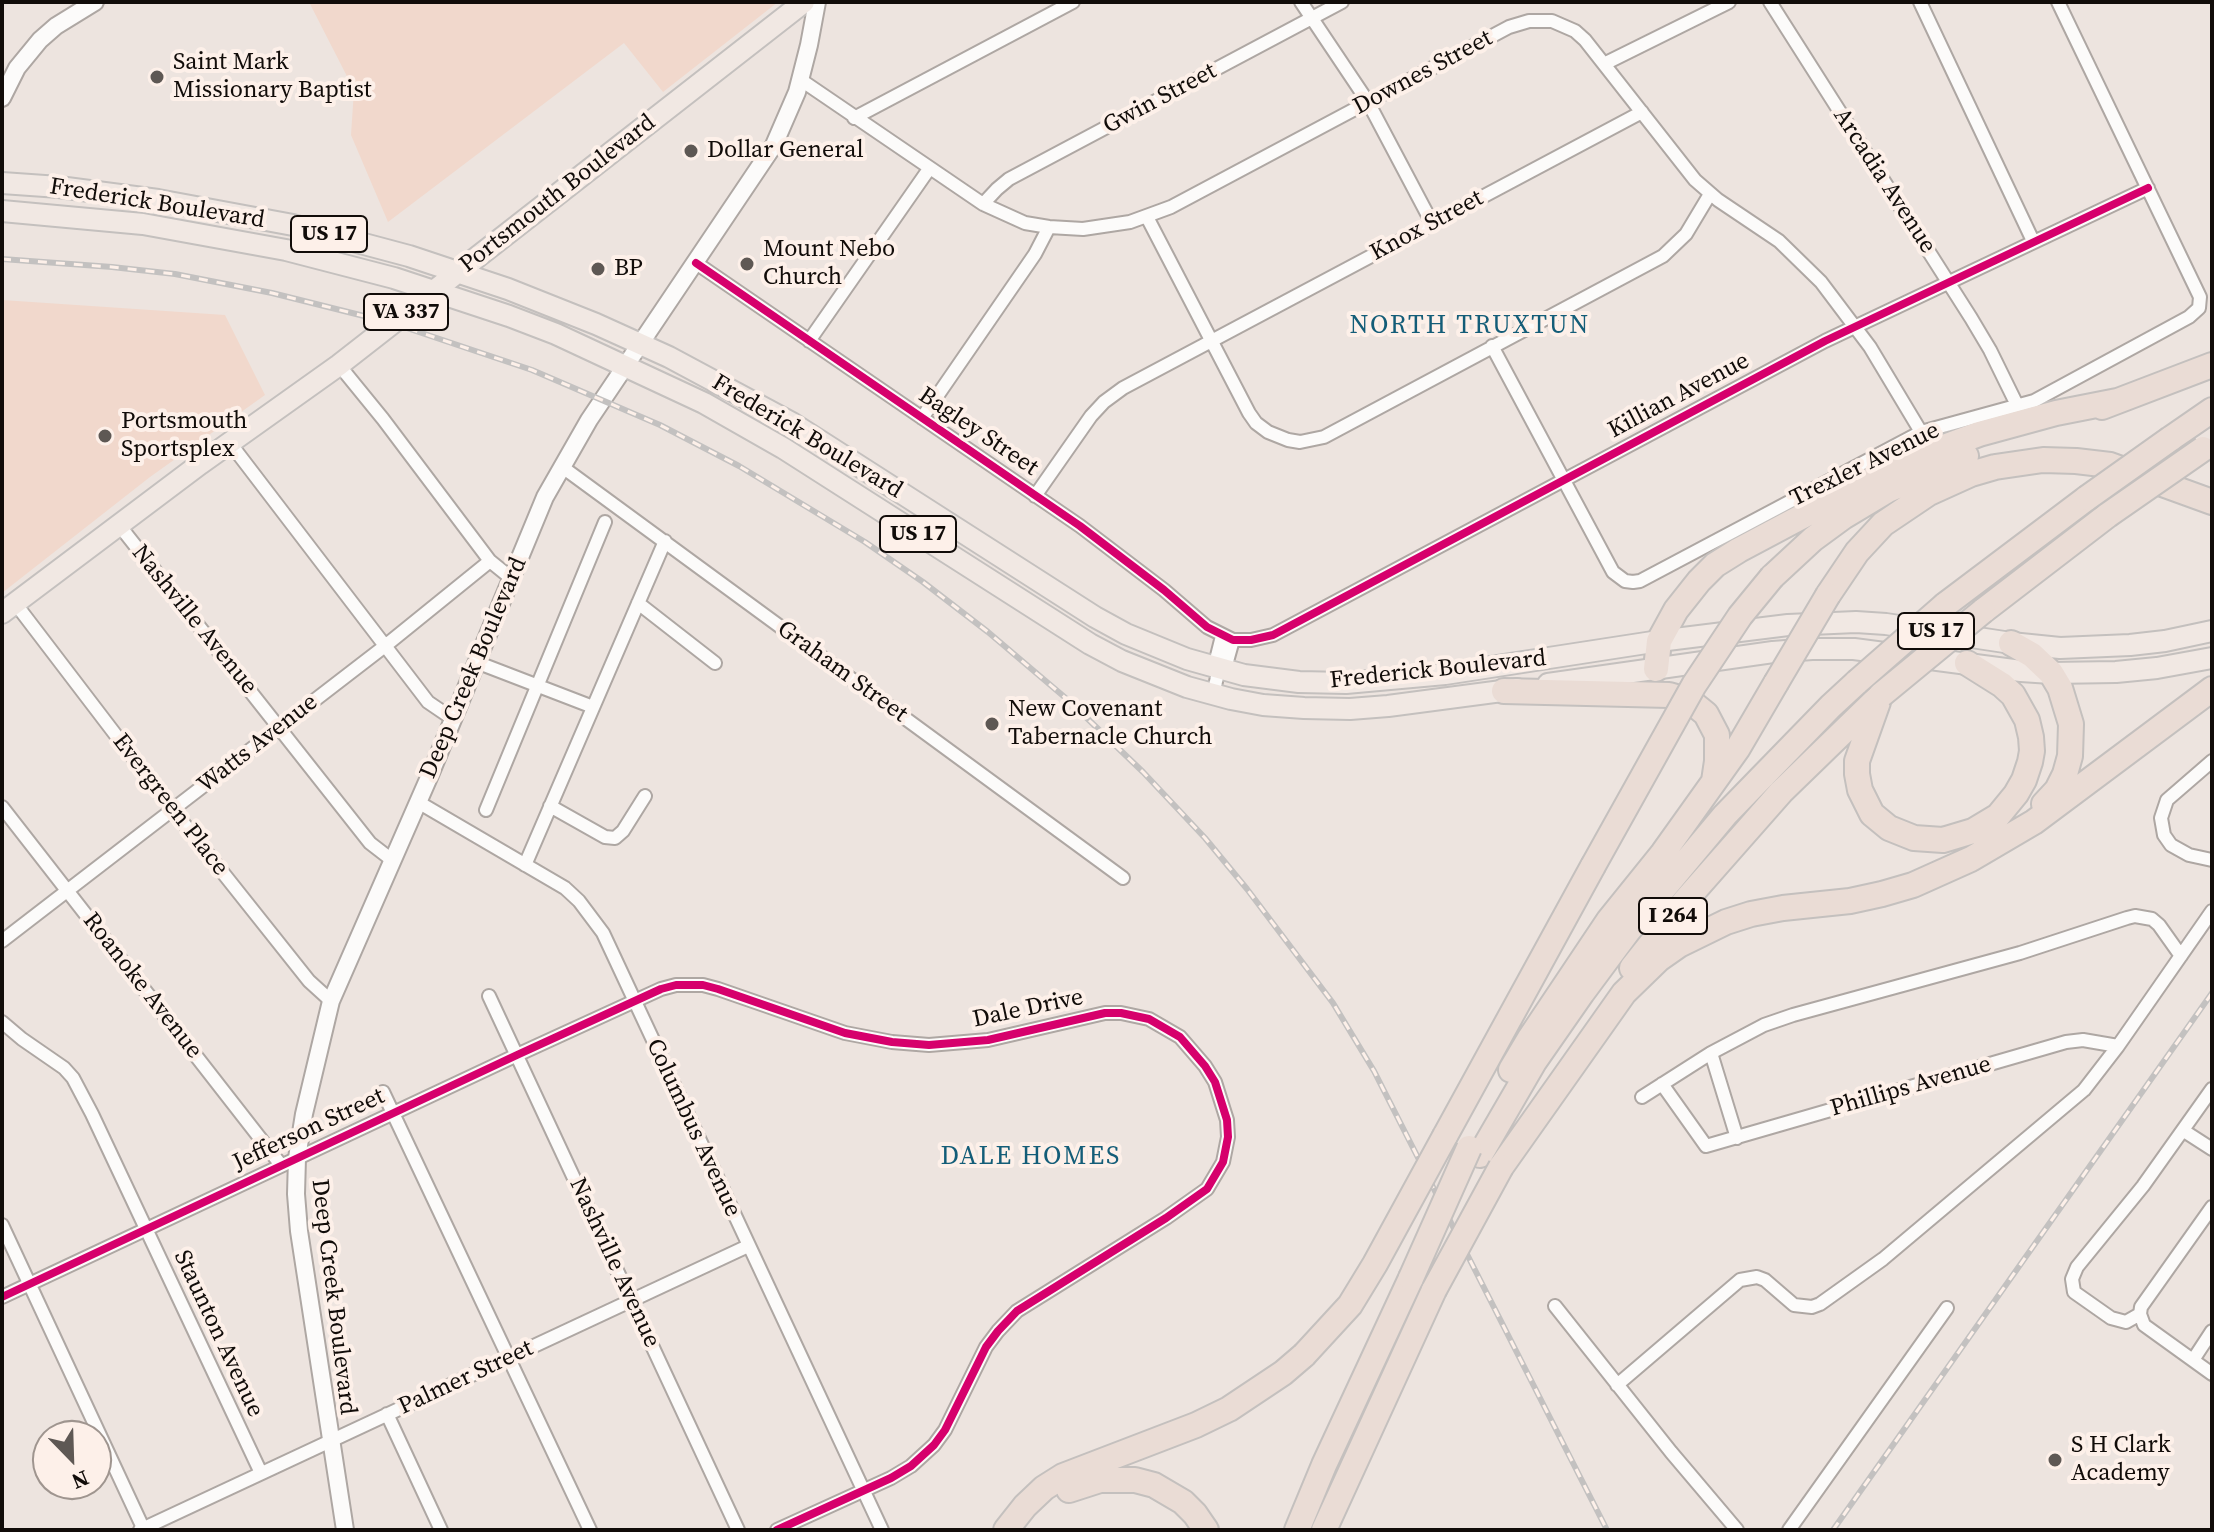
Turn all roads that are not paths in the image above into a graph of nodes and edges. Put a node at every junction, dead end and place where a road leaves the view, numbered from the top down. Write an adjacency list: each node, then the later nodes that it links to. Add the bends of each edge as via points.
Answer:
1 (95, 2): 14 (street, via 40,40)
2 (804, 2): 29 (main road, Portsmouth Boulevard / VA 337)
3 (817, 2): 13 (street, Deep Creek Boulevard)
4 (1073, 2): 17 (street)
5 (1301, 2): 11 (street)
6 (1342, 2): 11 (street, Gwin Street)
7 (1729, 2): 12 (street)
8 (1770, 2): 30 (street, Arcadia Avenue)
9 (1920, 2): 27 (street)
10 (2058, 2): 20 (street)
11 (1312, 18): 15 (street); 22 (street, Gwin Street, via 1009,179)
12 (1604, 64): 15 (street, Downes Street, via 1575,31 1552,21 1529,21); 16 (street, Downes Street)
13 (801, 80): 17 (street, Downes Street); 28 (street, Deep Creek Boulevard, via 774,145)
14 (2, 98)
15 (1368, 102): 24 (street, Downes Street); 25 (street)
16 (1642, 112): 21 (street, Downes Street); 25 (street, Knox Street)
17 (854, 118): 18 (street, Downes Street)
18 (929, 169): 22 (street, Downes Street); 33 (street)
19 (2, 183): 29 (main road, Frederick Boulevard / US 17, via 213,209 337,236)
20 (2148, 188): 27 (street, Killian Avenue); 41 (street, Trexler Avenue, via 2198,294 2199,308 2034,401)
21 (1710, 194): 32 (street, Downes Street, via 1801,261); 36 (street, via 1686,234 1663,256)
22 (983, 204): 26 (street, Downes Street, via 1025,223)
23 (2, 211): 31 (main road, Frederick Boulevard / US 17, via 216,236)
24 (1147, 217): 26 (street, Downes Street, via 1083,229); 34 (street)
25 (1432, 223): 34 (street, Knox Street)
26 (1049, 227): 43 (street)
27 (2033, 241): 30 (street, Killian Avenue)
28 (696, 263): 33 (street, Bagley Street); 35 (street, Deep Creek Boulevard)
29 (458, 272): 31 (main road, Portsmouth Boulevard / VA 337); 35 (main road, Frederick Boulevard / US 17)
30 (1948, 282): 32 (street, Killian Avenue); 41 (street, Arcadia Avenue)
31 (434, 291): 37 (main road, Portsmouth Boulevard / VA 337); 39 (main road, Frederick Boulevard / US 17, via 556,334)
32 (1855, 327): 44 (street, Downes Street); 48 (street, Killian Avenue)
33 (809, 341): 43 (street, Bagley Street)
34 (1212, 341): 36 (street, via 1256,423 1279,438 1300,442 1324,437); 49 (street, Knox Street, via 1104,402)
35 (640, 344): 39 (street, Deep Creek Boulevard); 67 (main road, Frederick Boulevard / US 17, via 792,423 1095,617 1153,647)
36 (1492, 346): 48 (street)
37 (339, 365): 45 (main road, Portsmouth Boulevard / VA 337); 54 (street)
38 (2212, 365): 40 (highway)
39 (626, 366): 47 (street, Deep Creek Boulevard); 73 (main road, Frederick Boulevard / US 17, via 783,448 1090,644 1162,679)
40 (2117, 401): 60 (highway, via 1965,439 1884,473 1780,527 1715,565 1676,610); 140 (highway, bridge, via 1888,490 1813,539 1772,577 1694,685 1350,1305 1304,1355 1229,1409 1063,1476 1044,1488)
41 (2017, 405): 44 (street, Trexler Avenue)
42 (2212, 410): 110 (highway, I 264, bridge, via 1945,605 1831,706 1725,815 1636,920 1534,1062)
43 (922, 418): 49 (street, Bagley Street)
44 (1921, 432): 48 (street, Trexler Avenue, via 1640,581 1625,581 1610,567)
45 (230, 443): 52 (main road, Portsmouth Boulevard / VA 337); 62 (street)
46 (2207, 445): 74 (highway, I 264, bridge, via 2108,515)
47 (561, 466): 53 (street, Graham Street); 55 (street, Deep Creek Boulevard)
48 (1564, 480): 59 (street, Killian Avenue, via 1273,635)
49 (1035, 496): 59 (street, Bagley Street)
50 (2212, 502): 79 (highway, bridge, via 2110,465 2076,461 1995,467 1929,493 1883,524 1857,552)
51 (605, 522): 70 (street)
52 (119, 525): 57 (main road, Portsmouth Boulevard / VA 337); 77 (street, Nashville Avenue)
53 (665, 541): 56 (street); 90 (street, Graham Street)
54 (490, 561): 55 (street); 62 (street, Watts Avenue)
55 (511, 578): 64 (street, Deep Creek Boulevard)
56 (638, 603): 65 (street); 75 (street)
57 (8, 608): 84 (street, Evergreen Place)
58 (2212, 631): 61 (main road, Frederick Boulevard / US 17, via 2130,645 2060,648)
59 (1228, 638): 67 (street, via 1226,665)
60 (1659, 641): 61 (main road, Frederick Boulevard / US 17, via 1856,622); 67 (main road, Frederick Boulevard / US 17, via 1445,674 1346,683 1272,680); 68 (highway)
61 (2011, 643): 69 (highway)
62 (385, 646): 76 (street, via 428,702); 77 (street, Watts Avenue)
63 (2212, 658): 69 (main road, Frederick Boulevard / US 17, via 2116,672)
64 (476, 662): 70 (street); 76 (street, Deep Creek Boulevard)
65 (715, 663)
66 (1967, 663): 68 (main road, Frederick Boulevard / US 17, via 1812,649); 69 (main road, Frederick Boulevard / US 17); 74 (highway, via 2013,695 2027,720 2032,751 2016,794 1998,816 1973,831 1943,840 1914,838 1872,814 1860,790 1857,761)
67 (1219, 668): 73 (street)
68 (1656, 669): 72 (main road, Frederick Boulevard / US 17)
69 (2051, 673): 86 (highway, via 2069,716 2070,756 2057,790)
70 (538, 685): 75 (street); 85 (street)
71 (2212, 689): 86 (highway)
72 (1504, 691): 73 (main road, Frederick Boulevard / US 17, via 1350,709 1263,705); 79 (highway, via 1669,695 1690,701 1706,714 1717,735)
73 (1213, 695)
74 (1881, 695): 110 (highway, I 264, via 1781,792 1685,901 1598,1014 1533,1112)
75 (593, 707): 82 (street)
76 (453, 719): 81 (street, Deep Creek Boulevard)
77 (280, 727): 84 (street, Watts Avenue); 87 (street, Nashville Avenue, via 370,843)
78 (2212, 761): 88 (street, via 2167,800 2161,818 2171,845)
79 (1712, 785): 110 (highway, via 1609,920 1507,1076)
80 (645, 796): 82 (street, via 615,838)
81 (418, 802): 87 (street, Deep Creek Boulevard); 89 (street, Columbus Avenue)
82 (550, 806): 89 (street)
83 (2, 807): 91 (street, Roanoke Avenue)
84 (173, 810): 91 (street, Watts Avenue); 96 (street, Evergreen Place, via 309,981)
85 (486, 810)
86 (2007, 839): 110 (highway, via 1913,885 1850,901 1751,914 1679,945 1624,993)
87 (392, 860): 96 (street, Deep Creek Boulevard)
88 (2212, 860)
89 (525, 865): 97 (street, Columbus Avenue, via 565,888 592,917)
90 (1123, 878)
91 (68, 890): 93 (street, Watts Avenue); 112 (street, Roanoke Avenue)
92 (2212, 911): 94 (street)
93 (2, 941)
94 (2181, 956): 99 (street); 100 (street, via 2159,925 2135,916 1793,1015)
95 (489, 996): 101 (street, Nashville Avenue)
96 (331, 1001): 111 (street, Deep Creek Boulevard)
97 (634, 1001): 101 (street, Jefferson Street); 116 (street, Columbus Avenue); 132 (street, Dale Drive, via 676,985 703,985 845,1033 929,1045 988,1040 1121,1013 1149,1019 1180,1037 1215,1082 1228,1137 1223,1162 1207,1189 1017,1311 986,1347 934,1445 911,1466)
98 (2, 1022): 115 (street, Staunton Avenue, via 73,1078)
99 (2118, 1046): 108 (street, Phillips Avenue, via 2066,1042); 128 (street, via 2071,1102 1883,1259 1820,1304 1794,1305 1765,1280 1740,1280)
100 (1711, 1053): 102 (street); 108 (street)
101 (517, 1055): 106 (street, Jefferson Street); 120 (street, Nashville Avenue)
102 (1662, 1084): 105 (street); 108 (street, Phillips Avenue, via 1706,1146)
103 (2212, 1089): 107 (street)
104 (383, 1092): 106 (street)
105 (1642, 1097)
106 (393, 1113): 111 (street, Jefferson Street); 125 (street)
107 (2184, 1131): 109 (street); 123 (street, via 2072,1279 2074,1292 2111,1318 2126,1322)
108 (1737, 1138)
109 (2212, 1149)
110 (1483, 1157): 118 (highway, I 264, bridge, via 1476,1209); 143 (highway, I 264, bridge, via 1411,1278)
111 (297, 1158): 112 (street, Jefferson Street); 130 (street, Deep Creek Boulevard, via 299,1231)
112 (281, 1165): 115 (street, Jefferson Street)
113 (2212, 1207): 123 (street)
114 (2, 1225): 117 (street)
115 (147, 1229): 117 (street, Jefferson Street); 131 (street, Staunton Avenue)
116 (748, 1246): 120 (street, Palmer Street); 132 (street, Columbus Avenue)
117 (30, 1284): 119 (street, Jefferson Street); 133 (street)
118 (1434, 1290): 144 (highway, I 264); 145 (highway)
119 (2, 1297)
120 (630, 1301): 125 (street, Palmer Street); 137 (street, Nashville Avenue)
121 (1555, 1306): 128 (street)
122 (1947, 1308): 147 (street)
123 (2140, 1314): 126 (street, via 2144,1325)
124 (2212, 1331): 126 (street)
125 (509, 1357): 129 (street, Palmer Street); 136 (street)
126 (2193, 1360): 127 (street)
127 (2212, 1374)
128 (1617, 1385): 146 (street)
129 (387, 1414): 130 (street, Palmer Street); 135 (street)
130 (331, 1441): 131 (street, Palmer Street); 134 (street, Deep Creek Boulevard)
131 (261, 1473): 133 (street, Palmer Street)
132 (863, 1490): 138 (street, Dale Drive); 139 (street, Columbus Avenue)
133 (142, 1529)
134 (345, 1530)
135 (441, 1530)
136 (590, 1530)
137 (738, 1530)
138 (777, 1530)
139 (882, 1530)
140 (1006, 1530)
141 (1022, 1530): 142 (highway, via 1064,1492 1117,1479 1168,1492)
142 (1206, 1530)
143 (1297, 1530)
144 (1324, 1530)
145 (1335, 1530)
146 (1737, 1530)
147 (1789, 1530)

